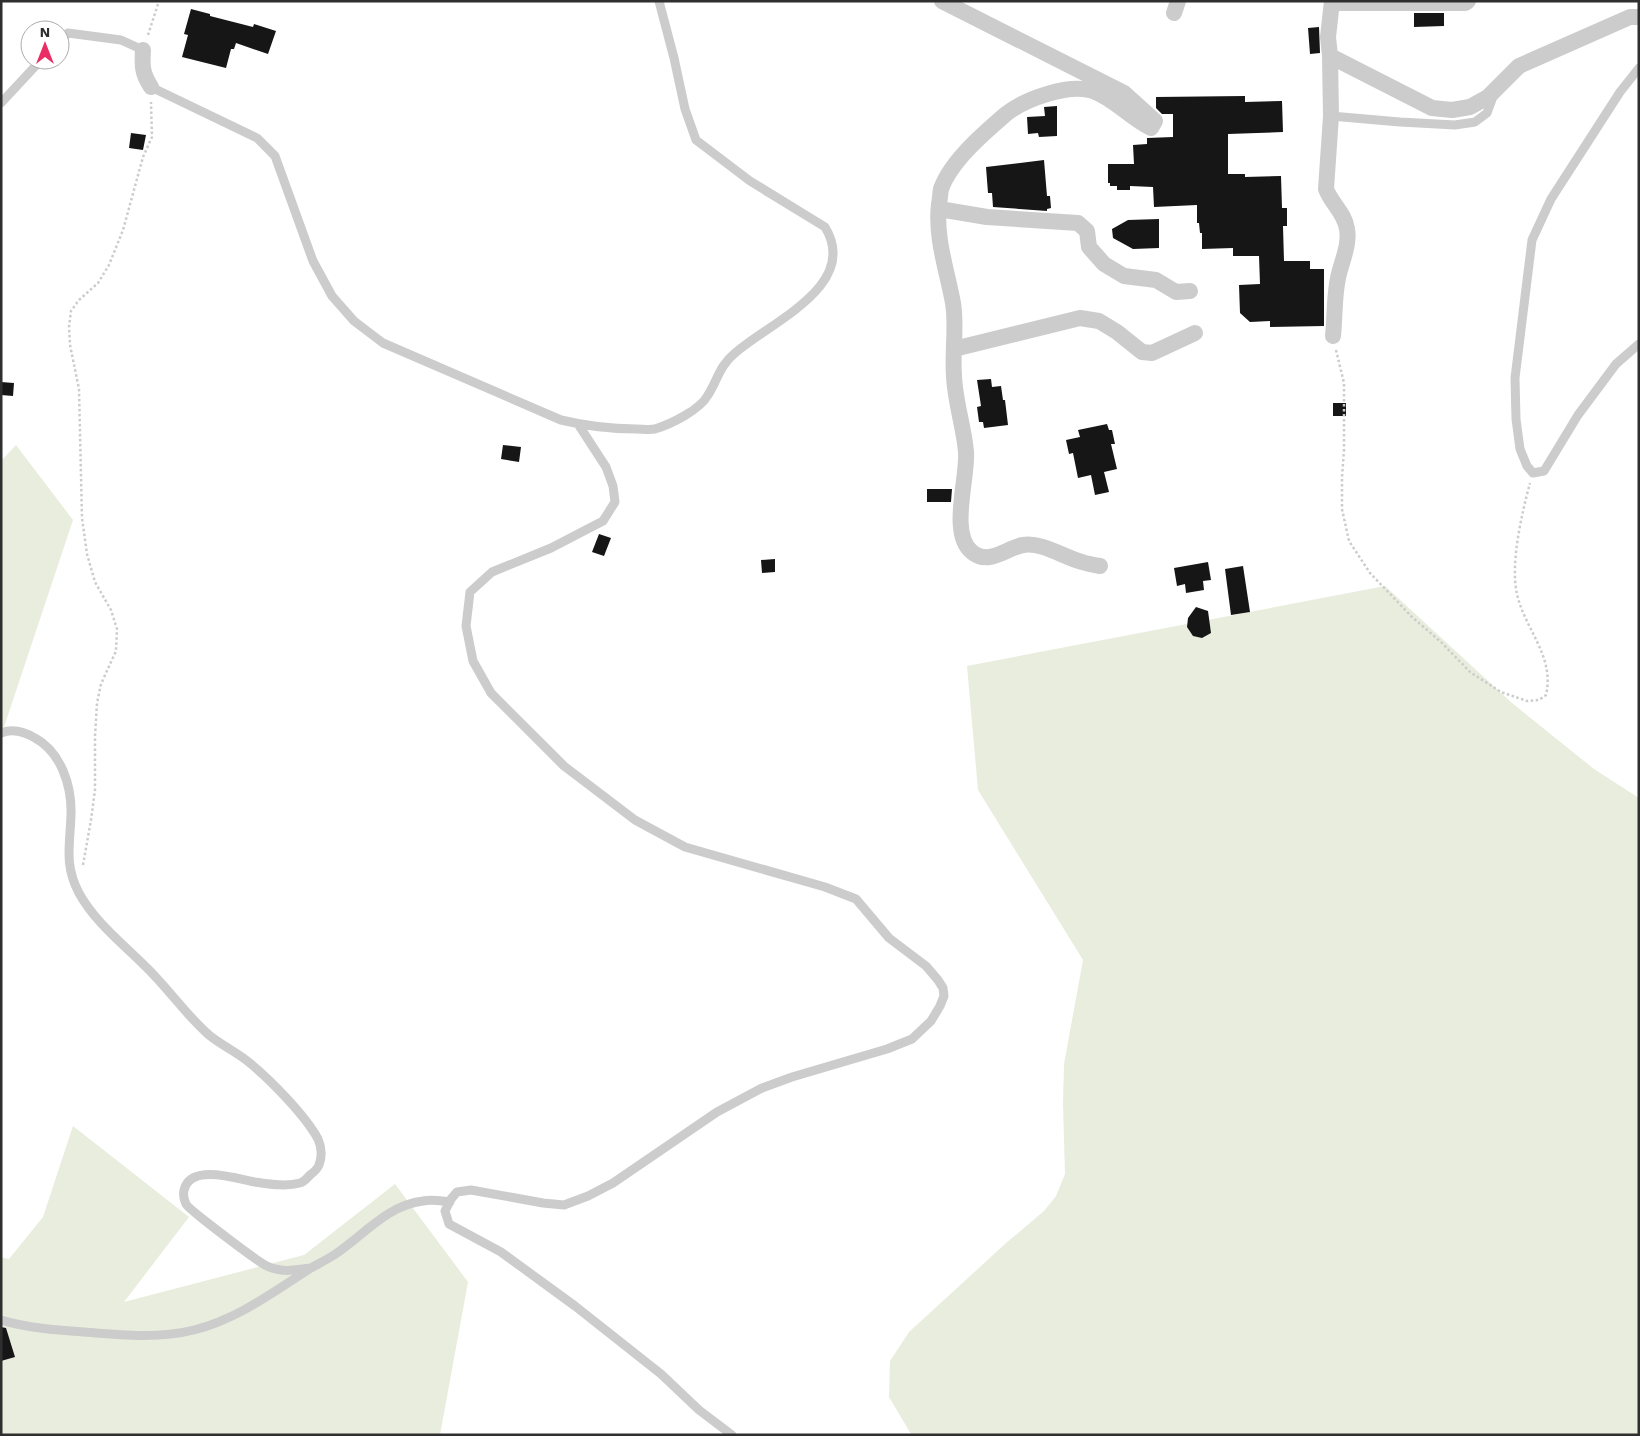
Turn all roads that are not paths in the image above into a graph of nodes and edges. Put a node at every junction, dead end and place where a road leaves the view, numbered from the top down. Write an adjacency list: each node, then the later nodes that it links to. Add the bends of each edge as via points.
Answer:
1 (659, 1): 21 (lane, via 685,109 696,140 750,181 824,228 832,239 833,262 810,299 733,354 720,370 708,397 692,413 654,429 610,429)
2 (942, 1): 15 (street, via 1124,93 1155,121 1151,128 1108,98 1091,90 1075,88 1016,106 980,136 954,167 941,189)
3 (1468, 1): 4 (street)
4 (1332, 2): 8 (street, via 1328,38)
5 (1639, 17): 12 (street, via 1630,17 1518,66)
6 (70, 32): 7 (lane, via 121,40)
7 (143, 50): 11 (street, via 144,75)
8 (1330, 56): 12 (street, via 1432,108 1452,110 1470,107); 14 (street)
9 (1639, 68): 19 (lane, via 1551,200 1532,240 1515,378 1520,449 1533,472 1544,471 1583,408 1616,364)
10 (32, 70): 13 (lane)
11 (151, 87): 21 (lane, via 257,138 275,156 313,261 332,296 354,321 383,343 561,420)
12 (1495, 90): 14 (lane, via 1487,112 1475,122 1455,125)
13 (1, 103)
14 (1331, 116): 18 (street, via 1326,189 1347,230)
15 (939, 209): 16 (street, via 987,217 1078,222 1087,230 1089,247 1104,264 1124,276 1156,280 1176,292); 20 (street, via 941,251 953,305)
16 (1190, 291)
17 (1195, 333): 20 (street, via 1152,353 1142,352 1099,321 1080,318)
18 (1333, 336)
19 (1639, 344)
20 (954, 349): 22 (street, via 954,376 966,453 960,527 971,552 982,557 997,556 1023,545 1041,546)
21 (578, 424): 24 (lane, via 606,467 615,502 603,521 492,572 470,592 466,626 473,661 491,693 564,766 635,820 685,847 856,898 889,938 926,966 943,988 944,996 930,1022 912,1039 762,1088 716,1112 613,1183 588,1196 564,1205 471,1190 457,1192)
22 (1100, 566)
23 (1, 733): 25 (lane, via 24,732 44,743 61,763 72,813 68,856 72,879 80,896 110,934 146,967 178,1005 210,1036 247,1060 268,1080 300,1114 319,1141 322,1155 318,1168 302,1182 285,1185 216,1175 198,1176 187,1181 183,1192 186,1205 268,1267 285,1271)
24 (450, 1202): 25 (lane, via 423,1201 400,1207); 27 (lane, via 445,1211 449,1224 501,1252 575,1306)
25 (311, 1268): 26 (lane, via 264,1300 193,1330 155,1335 101,1333 56,1330)
26 (1, 1320)
27 (732, 1435)

